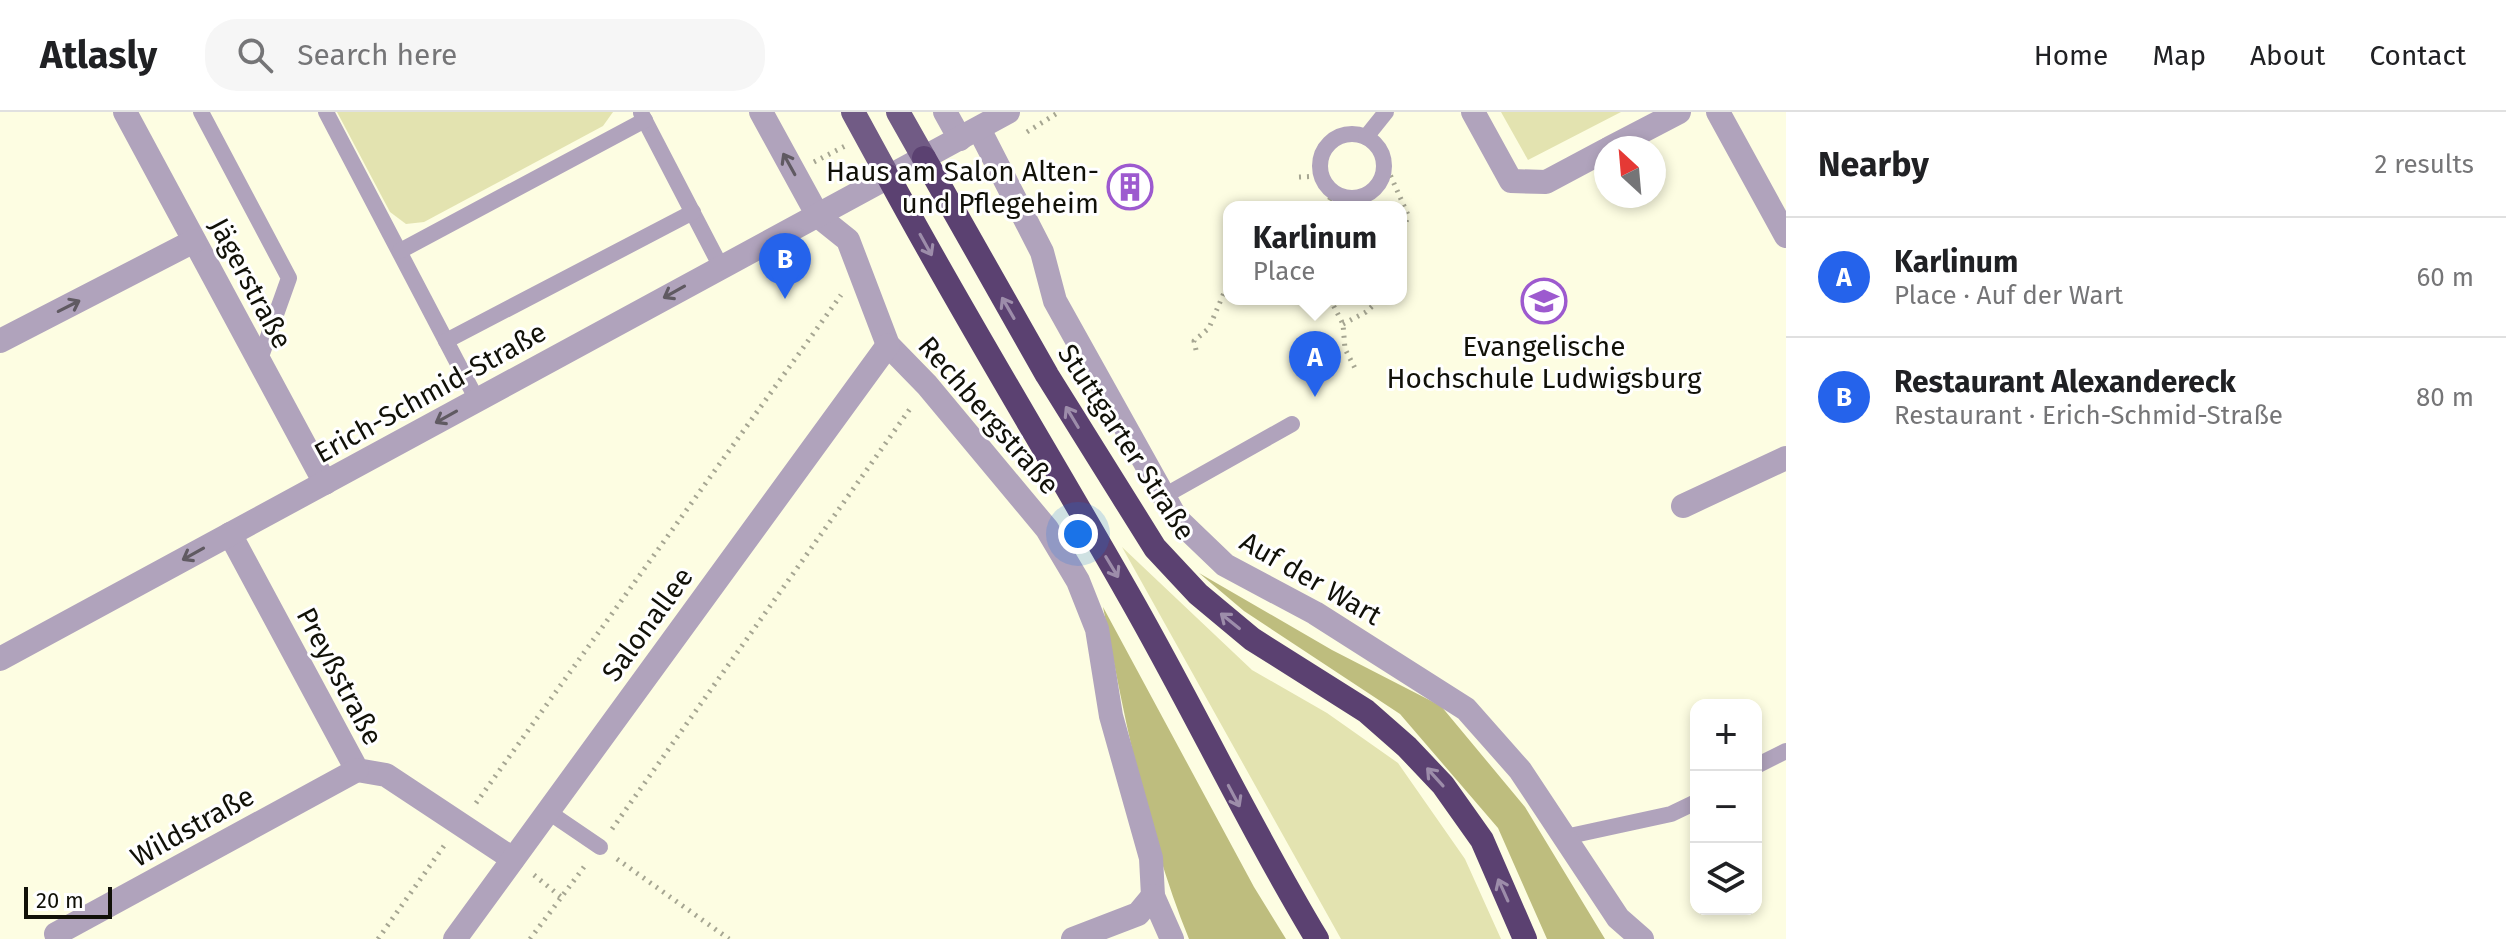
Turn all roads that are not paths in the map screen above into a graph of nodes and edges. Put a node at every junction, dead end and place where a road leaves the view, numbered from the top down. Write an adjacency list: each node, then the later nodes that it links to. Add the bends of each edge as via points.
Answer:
1 (125, 112): 24 (street, Jägerstraße)
2 (201, 112): 30 (lane, via 289,278)
3 (326, 112): 25 (lane)
4 (761, 112): 22 (street, one-way to 4)
5 (853, 112): 19 (main road)
6 (898, 112): 18 (main road, Stuttgarter Straße)
7 (945, 112): 14 (street)
8 (1008, 112): 14 (street, Erich-Schmid-Straße)
9 (1386, 112): 16 (lane)
10 (1473, 112): 17 (street, via 1511,181 1546,182)
11 (1679, 112): 15 (street)
12 (1718, 112): 23 (street)
13 (642, 116): 21 (lane); 25 (lane)
14 (969, 134): 18 (street, Erich-Schmid-Straße); 35 (street, Auf der Wart, via 1042,252 1055,301)
15 (1633, 136)
16 (1366, 137): 20 (lane, via 1345,135 1327,145 1320,165); 20 (lane, via 1381,151 1381,181 1366,196)
17 (1594, 156)
18 (924, 158): 19 (street, Erich-Schmid-Straße); 53 (highway, Stuttgarter Straße, one-way to 18, via 1482,840 1443,785 1366,711 1252,639 1198,594 1155,548 1054,388)
19 (888, 176): 22 (street, Erich-Schmid-Straße); 52 (highway, one-way to 52, via 1128,594 1253,832)
20 (1330, 200)
21 (693, 212): 26 (lane); 28 (lane)
22 (818, 216): 26 (street, Erich-Schmid-Straße); 29 (street, Rechbergstraße, via 848,240)
23 (1786, 236)
24 (194, 241): 27 (street, one-way to 24); 30 (street, Jägerstraße)
25 (400, 251): 28 (lane)
26 (721, 267): 31 (street, Erich-Schmid-Straße, one-way to 31)
27 (0, 341)
28 (446, 341): 31 (lane)
29 (888, 345): 43 (street, Salonallee); 47 (street, Rechbergstraße, via 1047,529 1078,581 1097,629 1111,716 1151,858)
30 (259, 362): 34 (street, Jägerstraße)
31 (477, 400): 34 (street, Erich-Schmid-Straße, one-way to 34)
32 (1292, 424): 35 (lane)
33 (1786, 458): 36 (street)
34 (325, 483): 37 (street, Erich-Schmid-Straße)
35 (1164, 496): 44 (street, Auf der Wart, via 1195,539 1225,565 1315,613 1466,709 1520,770)
36 (1683, 506)
37 (230, 534): 38 (street, Erich-Schmid-Straße, one-way to 38); 41 (street, Preyßstraße)
38 (0, 659)
39 (1786, 751): 40 (lane)
40 (1762, 763)
41 (357, 770): 46 (street, Preyßstraße, via 386,775); 48 (street, Wildstraße)
42 (1690, 805): 44 (lane, via 1671,814)
43 (547, 811): 45 (lane); 46 (street, Salonallee)
44 (1565, 837): 54 (street, Auf der Wart, via 1618,918)
45 (600, 847)
46 (513, 859): 49 (street, Salonallee)
47 (1153, 896): 50 (street, via 1138,914); 51 (street, Rechbergstraße)
48 (56, 934)
49 (455, 939)
50 (1073, 939)
51 (1172, 939)
52 (1317, 939)
53 (1525, 939)
54 (1642, 939)

